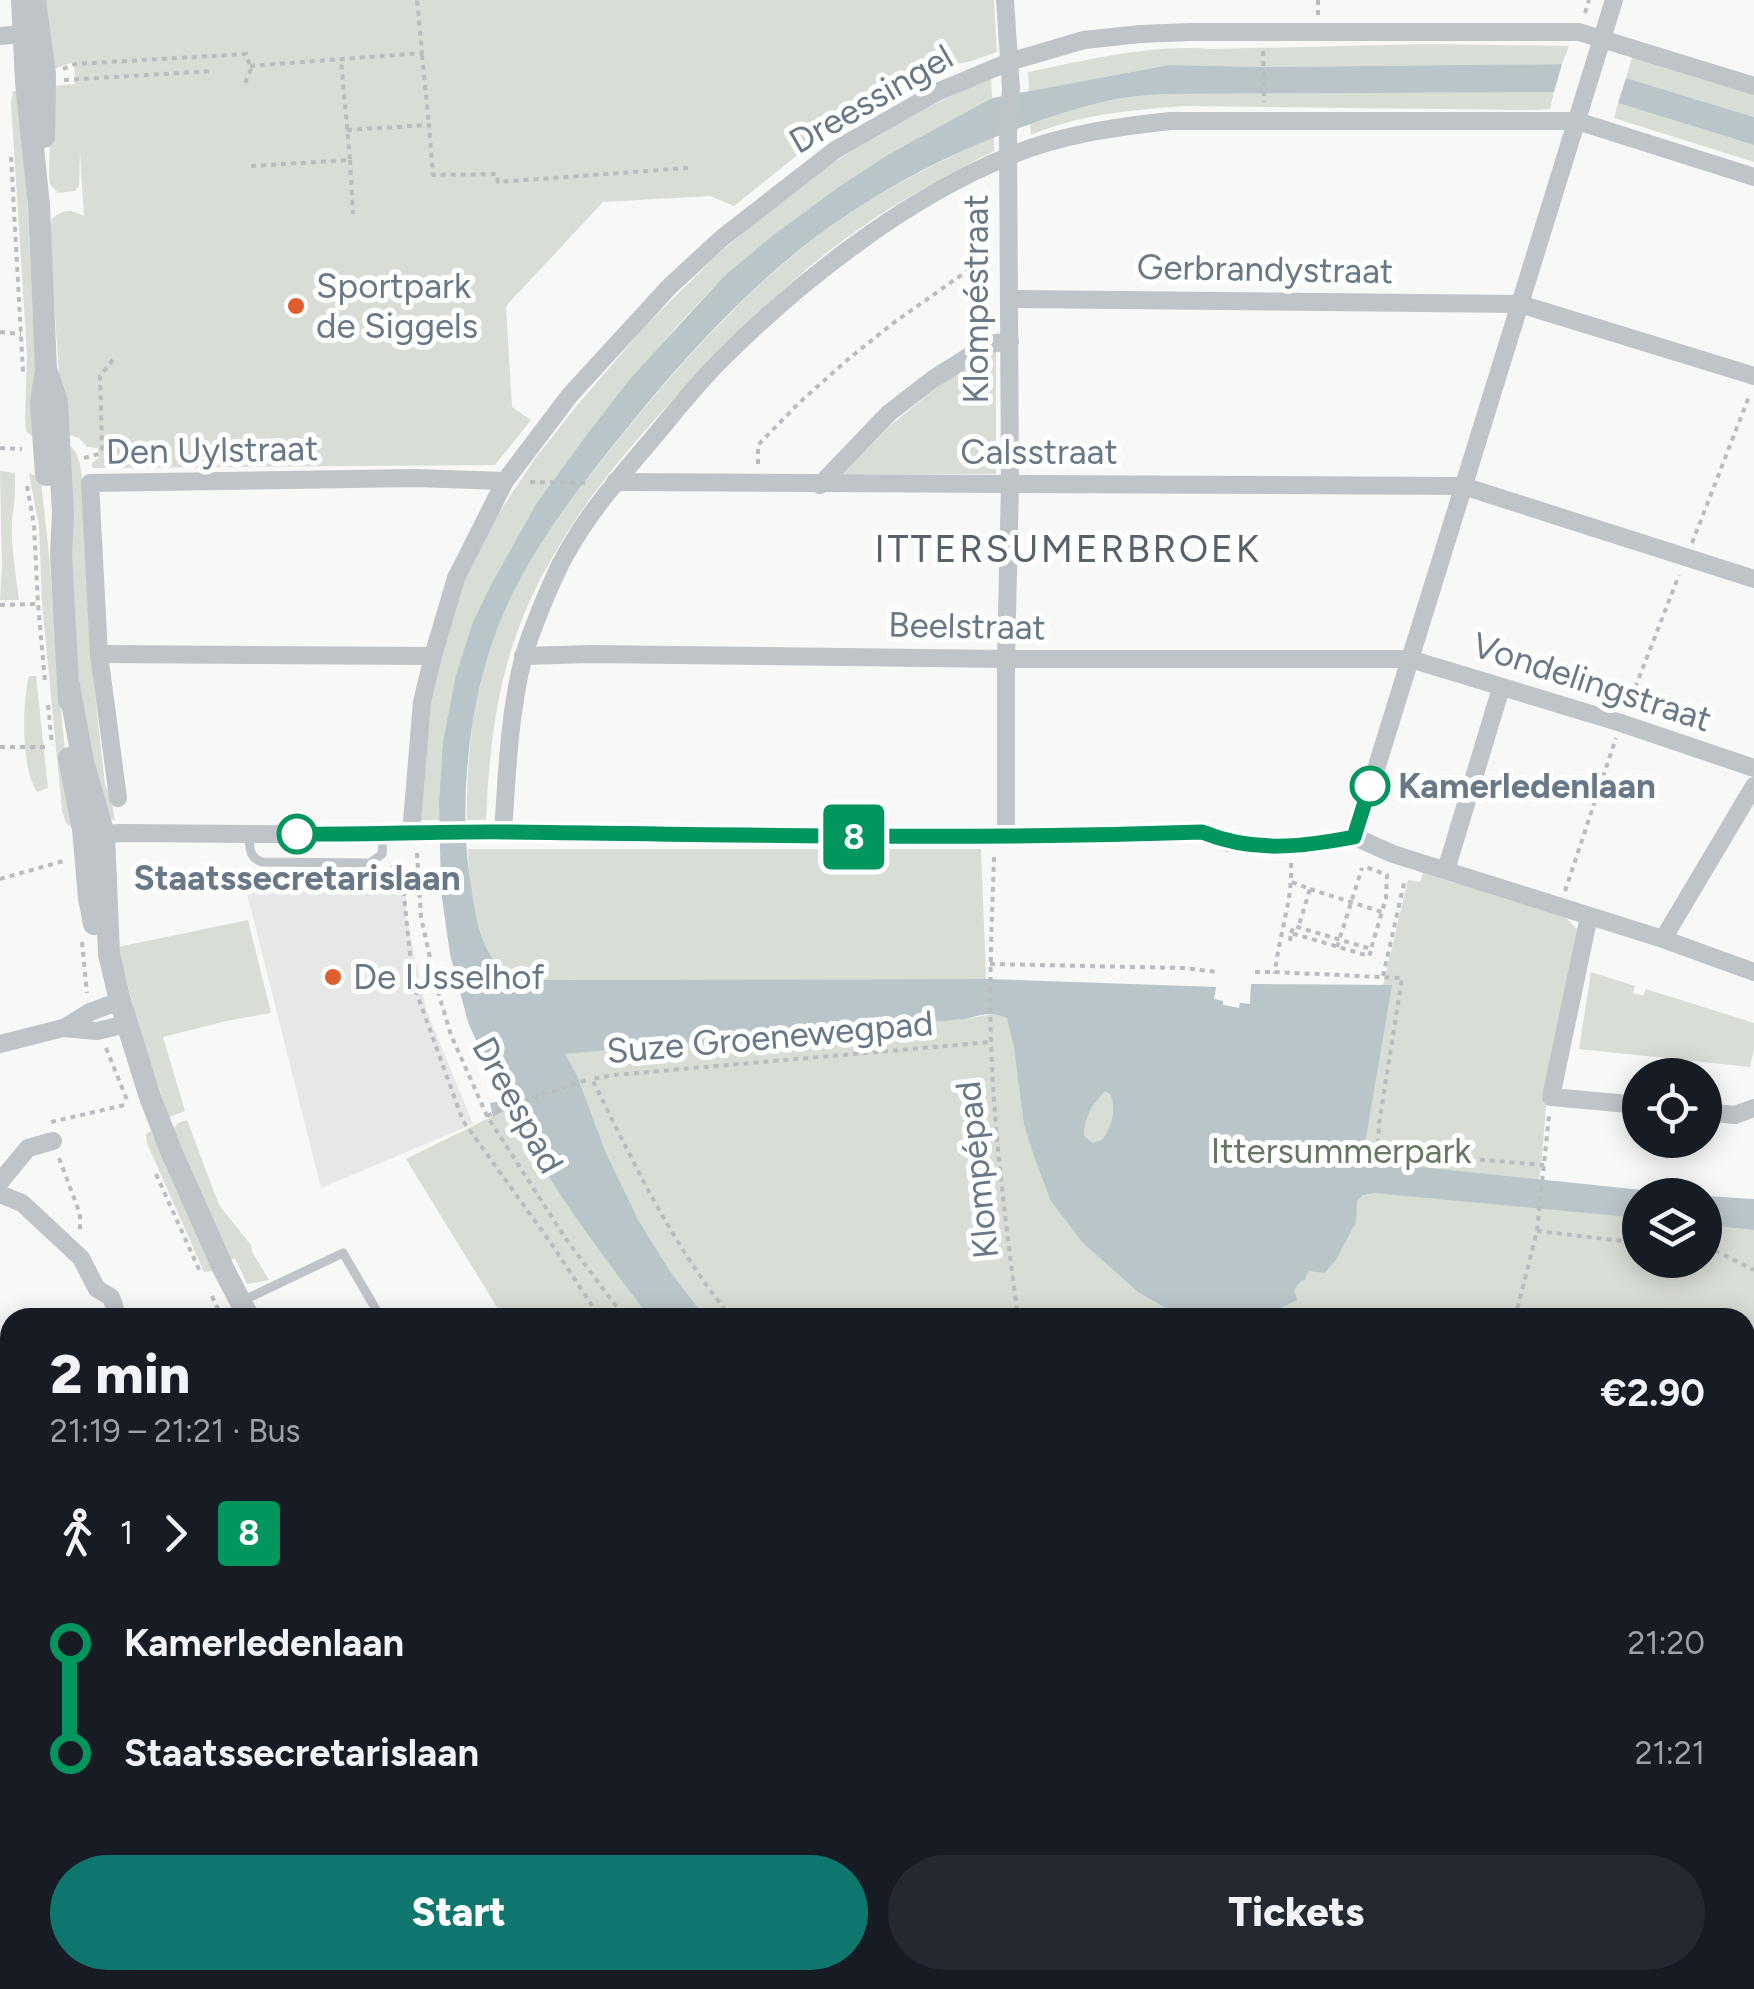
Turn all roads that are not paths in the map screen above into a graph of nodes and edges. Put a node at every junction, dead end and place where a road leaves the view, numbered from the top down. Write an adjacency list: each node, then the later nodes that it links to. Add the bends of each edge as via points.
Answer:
1 (22, 0): 5 (street)
2 (35, 0): 5 (street)
3 (1005, 0): 7 (street, Klompéstraat)
4 (1614, 0): 6 (street)
5 (21, 34): 12 (street); 12 (street, via 45,77)
6 (1602, 39): 7 (street, Dreessingel, via 1579,32 1191,32 1084,40); 8 (street, Dreessingel); 9 (street)
7 (1009, 62): 10 (street, Klompéstraat); 17 (street, Dreessingel, via 937,92 834,150 722,238 668,286 570,395)
8 (1754, 86)
9 (1577, 122): 10 (street, via 1170,121 1118,127); 11 (street); 14 (street)
10 (1008, 156): 13 (street, Klompéstraat); 18 (street, via 924,200 782,303 716,364)
11 (1754, 177)
12 (39, 206): 35 (street, via 48,512 61,556 69,686)
13 (1009, 299): 14 (street, Gerbrandystraat); 15 (street, Klompéstraat)
14 (1520, 304): 16 (street, Gerbrandystraat); 21 (street)
15 (1010, 341): 19 (street, Klompéstraat); 20 (street, via 989,344 904,402)
16 (1754, 376)
17 (505, 481): 23 (street, Den Uylstraat, via 90,484); 24 (street, Dreessingel, via 456,578)
18 (615, 482): 20 (street, Calsstraat); 25 (street, via 554,578)
19 (1010, 484): 20 (street, Calsstraat); 21 (street, Calsstraat); 26 (street, Klompéstraat)
20 (820, 485)
21 (1463, 486): 22 (street, Calsstraat); 27 (street)
22 (1754, 579)
23 (100, 654): 24 (street); 31 (street, Den Uylstraat)
24 (432, 656): 34 (street, Dreessingel, via 422,702)
25 (524, 656): 26 (street, Beelstraat); 32 (street, via 510,729)
26 (1006, 660): 27 (street, Beelstraat); 37 (street, Klompéstraat)
27 (1410, 660): 28 (street, Vondelingstraat); 36 (street)
28 (1501, 688): 29 (street, Vondelingstraat); 41 (street)
29 (1754, 768)
30 (1754, 786): 43 (street)
31 (118, 798)
32 (504, 832): 34 (street); 37 (street)
33 (249, 833): 35 (street); 39 (street); 39 (lane, via 250,852 262,862 370,863)
34 (414, 834): 39 (street)
35 (94, 835): 45 (street)
36 (1354, 837): 40 (street); 41 (street)
37 (1000, 838): 38 (street, via 1202,832)
38 (1229, 843)
39 (383, 844)
40 (1284, 847)
41 (1446, 870): 42 (street)
42 (1588, 916): 43 (street); 49 (street, via 1551,1097)
43 (1663, 939): 44 (street)
44 (1754, 972)
45 (120, 1000): 46 (street); 47 (street)
46 (127, 1024): 47 (street, via 97,1031); 56 (street, via 171,1151)
47 (64, 1028): 48 (street)
48 (0, 1044)
49 (1622, 1104)
50 (1754, 1108): 51 (street)
51 (1722, 1114)
52 (53, 1141): 53 (street, via 28,1148)
53 (0, 1182)
54 (0, 1194): 55 (street, via 22,1203 80,1258)
55 (115, 1308)
56 (244, 1308)
57 (248, 1308): 58 (lane, via 344,1253)
58 (376, 1308)

